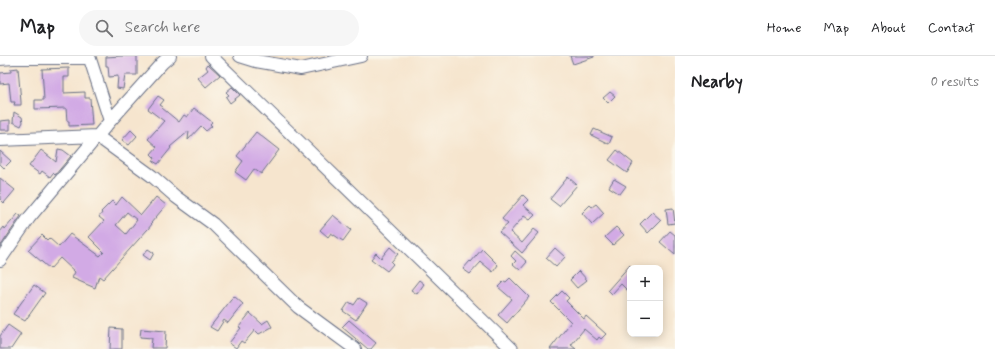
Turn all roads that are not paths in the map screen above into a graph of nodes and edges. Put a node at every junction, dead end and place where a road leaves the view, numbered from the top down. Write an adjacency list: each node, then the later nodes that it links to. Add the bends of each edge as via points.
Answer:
1 (170, 56): 7 (street)
2 (211, 56): 12 (street)
3 (240, 56): 4 (street, via 256,62 301,69)
4 (361, 56)
5 (89, 57): 6 (street); 7 (street)
6 (0, 59)
7 (110, 121): 8 (street)
8 (97, 136): 9 (street); 10 (street, via 29,218); 11 (street, via 213,224 298,307)
9 (0, 140)
10 (0, 260)
11 (355, 349)
12 (512, 349)

